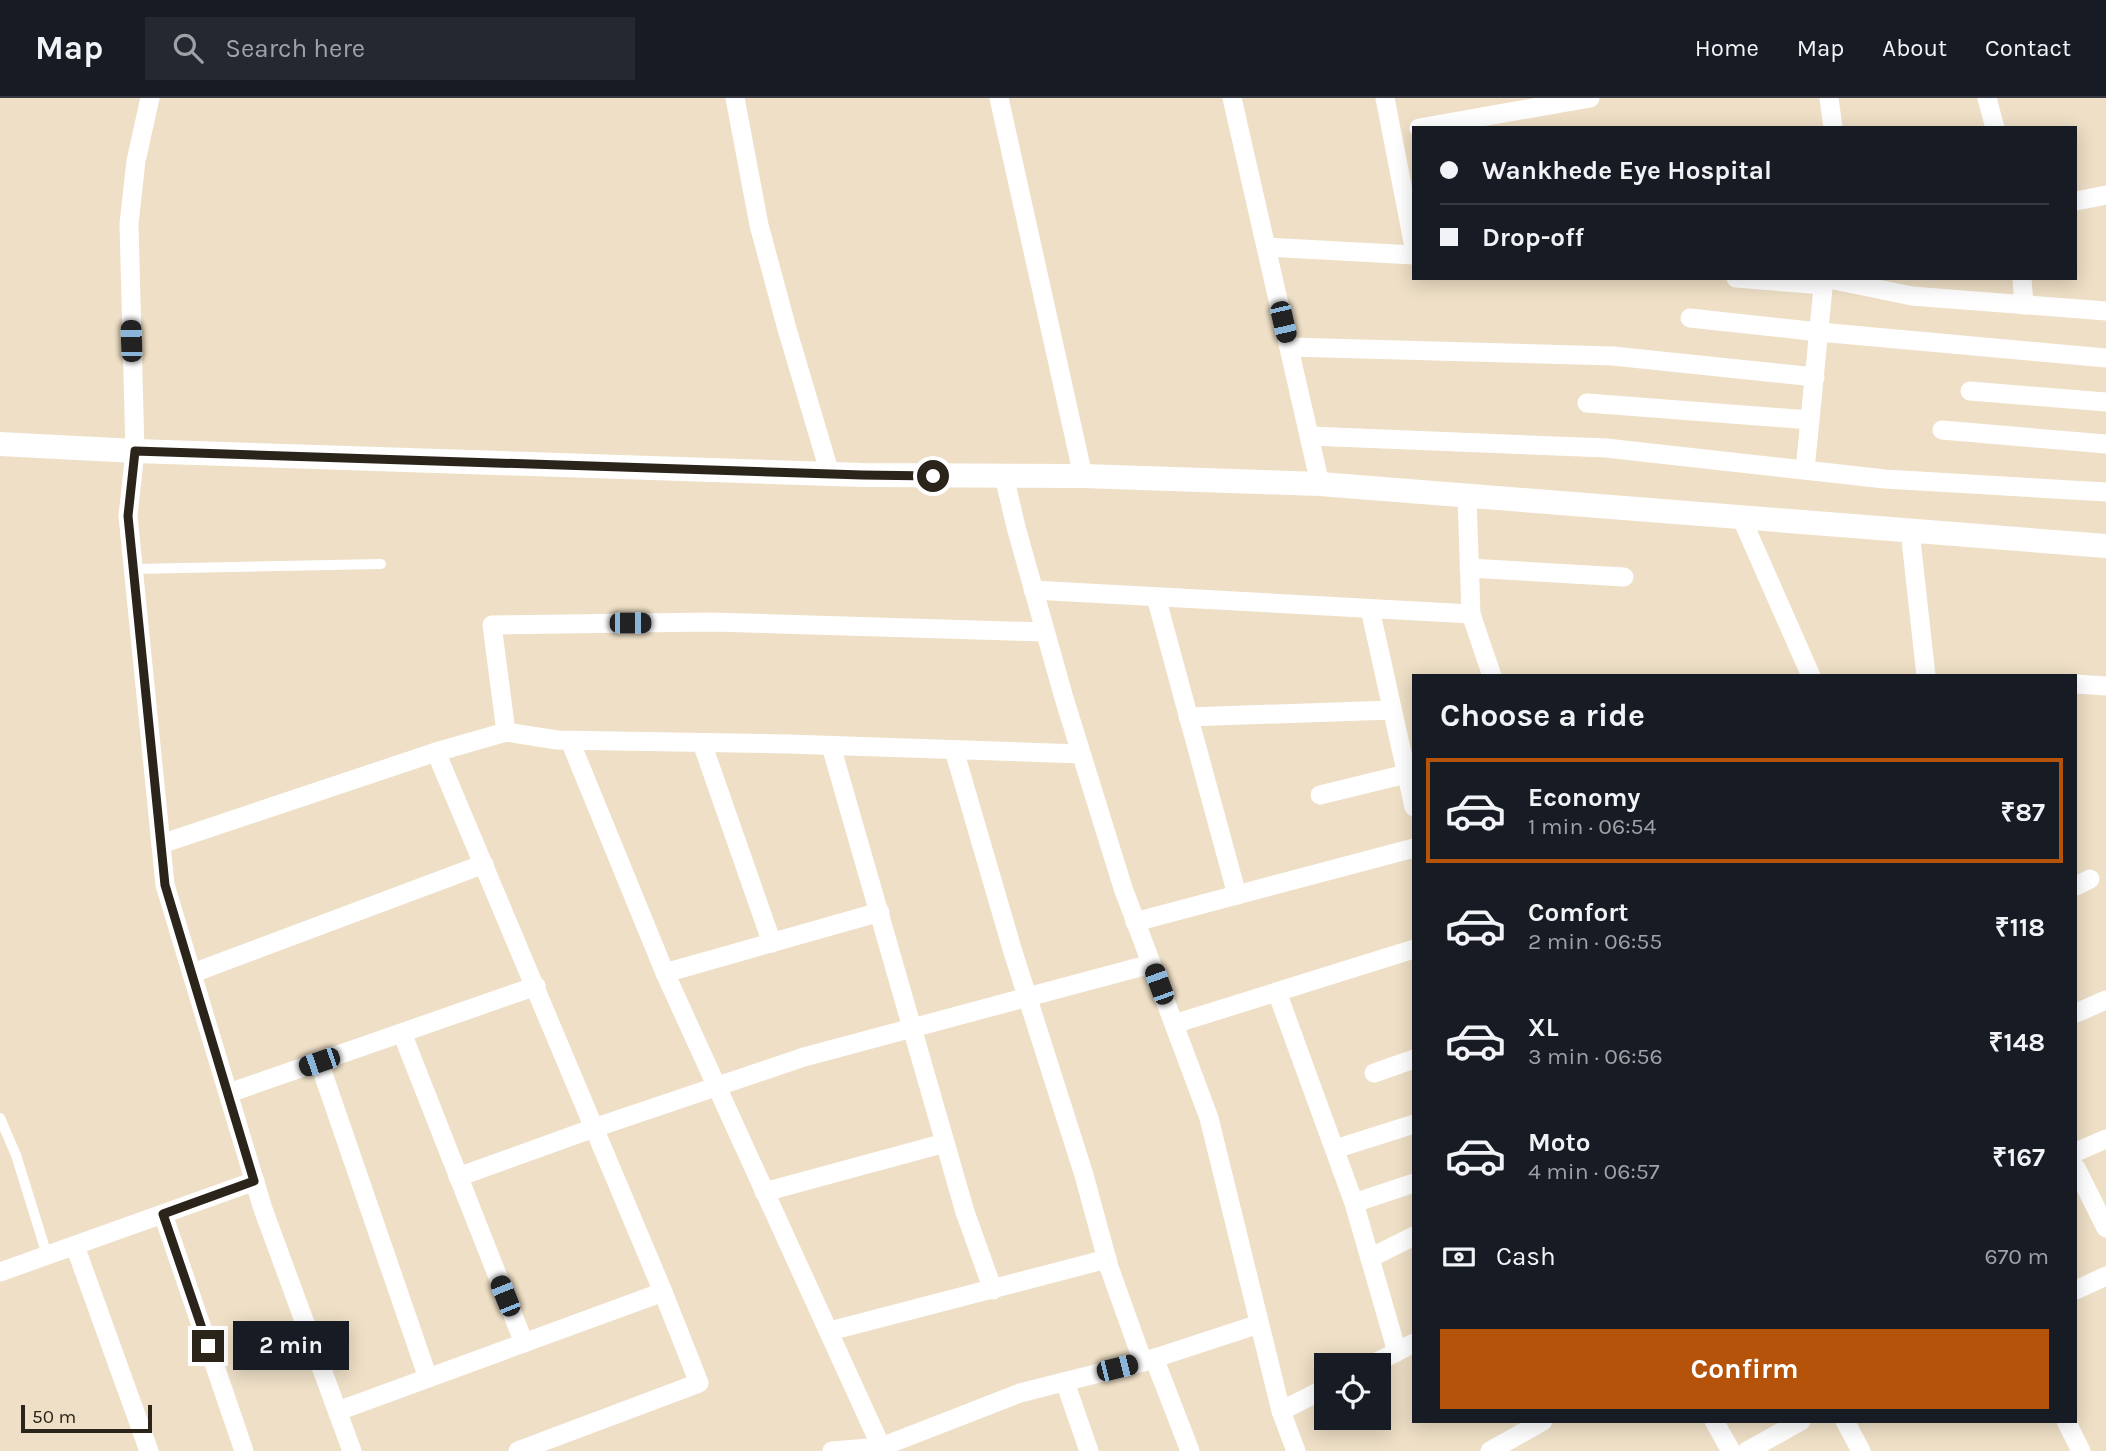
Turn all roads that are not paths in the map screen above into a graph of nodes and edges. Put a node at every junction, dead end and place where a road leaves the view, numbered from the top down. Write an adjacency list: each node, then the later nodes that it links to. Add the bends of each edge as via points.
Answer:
1 (150, 98): 37 (street, via 129,224)
2 (735, 98): 39 (street, via 760,225)
3 (999, 98): 41 (street)
4 (1232, 98): 17 (street)
5 (1385, 98): 13 (street)
6 (1590, 98): 9 (street)
7 (1829, 98): 10 (street)
8 (1987, 98): 11 (street)
9 (1430, 126)
10 (1833, 126)
11 (1994, 126)
12 (1412, 129): 13 (street)
13 (1392, 132): 16 (street)
14 (2106, 195): 15 (street)
15 (2077, 201)
16 (1412, 237)
17 (1266, 247): 18 (street); 26 (street)
18 (1412, 255)
19 (1795, 280): 21 (street)
20 (2022, 280): 22 (street)
21 (1824, 281): 22 (street, via 1912,296); 25 (street)
22 (2024, 305): 23 (street)
23 (2106, 312)
24 (1690, 318): 25 (street)
25 (1819, 332): 27 (street); 28 (street)
26 (1289, 347): 28 (street, via 1613,356); 34 (street)
27 (2106, 358)
28 (1815, 377): 32 (street)
29 (1970, 391): 30 (street)
30 (2106, 401)
31 (1587, 404): 32 (street)
32 (1810, 420): 38 (street)
33 (1942, 430): 36 (street)
34 (1309, 436): 38 (street, via 1606,449); 42 (street)
35 (0, 444): 37 (street)
36 (2106, 444)
37 (135, 451): 39 (street); 50 (street, via 128,516)
38 (1805, 471): 43 (street)
39 (830, 474): 40 (street)
40 (1004, 476): 41 (street); 52 (street)
41 (1083, 477): 42 (street)
42 (1320, 484): 44 (street)
43 (2106, 492)
44 (1467, 496): 45 (street); 49 (street)
45 (1741, 517): 46 (street); 57 (street)
46 (1910, 531): 47 (street); 59 (street)
47 (2106, 546)
48 (381, 564): 50 (lane)
49 (1469, 568): 51 (street); 55 (street)
50 (134, 569): 74 (street)
51 (1624, 577)
52 (1033, 590): 53 (street); 56 (street)
53 (1156, 597): 54 (street); 63 (street)
54 (1370, 609): 55 (street); 62 (street)
55 (1471, 614): 58 (street)
56 (1045, 632): 64 (street, via 712,622 492,625); 70 (street)
57 (1804, 673)
58 (1491, 674)
59 (1926, 674)
60 (2077, 684): 61 (street)
61 (2106, 686)
62 (1392, 709): 63 (street); 71 (street)
63 (1188, 717): 77 (street)
64 (506, 733): 65 (street); 69 (street)
65 (570, 741): 66 (street); 84 (street)
66 (702, 743): 67 (street); 80 (street)
67 (831, 746): 68 (street); 78 (street)
68 (954, 750): 70 (street); 87 (street)
69 (436, 752): 74 (street); 76 (street)
70 (1081, 754): 79 (street)
71 (1406, 774): 72 (street); 73 (street)
72 (1321, 794)
73 (1412, 799)
74 (161, 844): 83 (street, via 165,885)
75 (1412, 849): 77 (street)
76 (484, 864): 83 (street); 85 (street)
77 (1237, 895): 79 (street)
78 (880, 912): 80 (street); 91 (street)
79 (1135, 922): 82 (street)
80 (772, 943): 84 (street)
81 (1412, 950): 86 (street)
82 (1152, 964): 87 (street); 90 (street)
83 (193, 973): 97 (street)
84 (665, 973): 96 (street)
85 (536, 986): 92 (street); 100 (street)
86 (1276, 992): 90 (street); 103 (street)
87 (1027, 996): 91 (street); 117 (street)
88 (2106, 1000): 89 (street)
89 (2077, 1013)
90 (1174, 1024): 123 (street, via 1209,1118)
91 (913, 1027): 96 (street); 102 (street)
92 (402, 1033): 94 (street); 106 (street)
93 (1412, 1060): 95 (street)
94 (319, 1062): 97 (street); 128 (street)
95 (1374, 1073)
96 (715, 1087): 100 (street); 109 (street)
97 (229, 1093): 107 (street)
98 (0, 1118): 115 (lane)
99 (1412, 1125): 103 (street)
100 (594, 1128): 106 (street); 122 (street)
101 (2106, 1139): 104 (street)
102 (945, 1143): 109 (street); 120 (street)
103 (1335, 1149): 110 (street)
104 (2077, 1152)
105 (2077, 1170): 112 (street)
106 (458, 1177): 125 (street)
107 (254, 1181): 111 (street); 131 (street)
108 (1412, 1184): 110 (street)
109 (764, 1192): 124 (street)
110 (1354, 1203): 116 (street)
111 (163, 1214): 114 (street); 140 (street)
112 (2106, 1228)
113 (1412, 1237): 116 (street)
114 (75, 1245): 115 (street); 139 (street)
115 (47, 1255): 118 (street)
116 (1370, 1258): 126 (street)
117 (1107, 1259): 120 (street); 127 (street)
118 (0, 1272)
119 (2106, 1276): 121 (street)
120 (993, 1290): 124 (street)
121 (2077, 1290)
122 (663, 1292): 125 (street); 142 (street, via 699,1383)
123 (1259, 1324): 127 (street); 132 (street)
124 (830, 1331): 138 (street)
125 (524, 1343): 128 (street)
126 (1405, 1347)
127 (1149, 1360): 129 (street); 145 (street)
128 (428, 1378): 131 (street)
129 (1065, 1381): 138 (street, via 1020,1393); 144 (street)
130 (1314, 1394): 132 (street)
131 (338, 1411): 141 (street)
132 (1281, 1411): 146 (street)
133 (1539, 1423): 147 (street)
134 (1715, 1423): 148 (street)
135 (1797, 1423): 149 (street)
136 (1846, 1423): 150 (street)
137 (2067, 1423): 151 (street)
138 (882, 1449): 143 (street)
139 (149, 1451)
140 (244, 1451)
141 (352, 1451)
142 (518, 1451)
143 (832, 1451)
144 (1089, 1451)
145 (1190, 1451)
146 (1296, 1451)
147 (1490, 1451)
148 (1731, 1451)
149 (1747, 1451)
150 (1861, 1451)
151 (2081, 1451)

